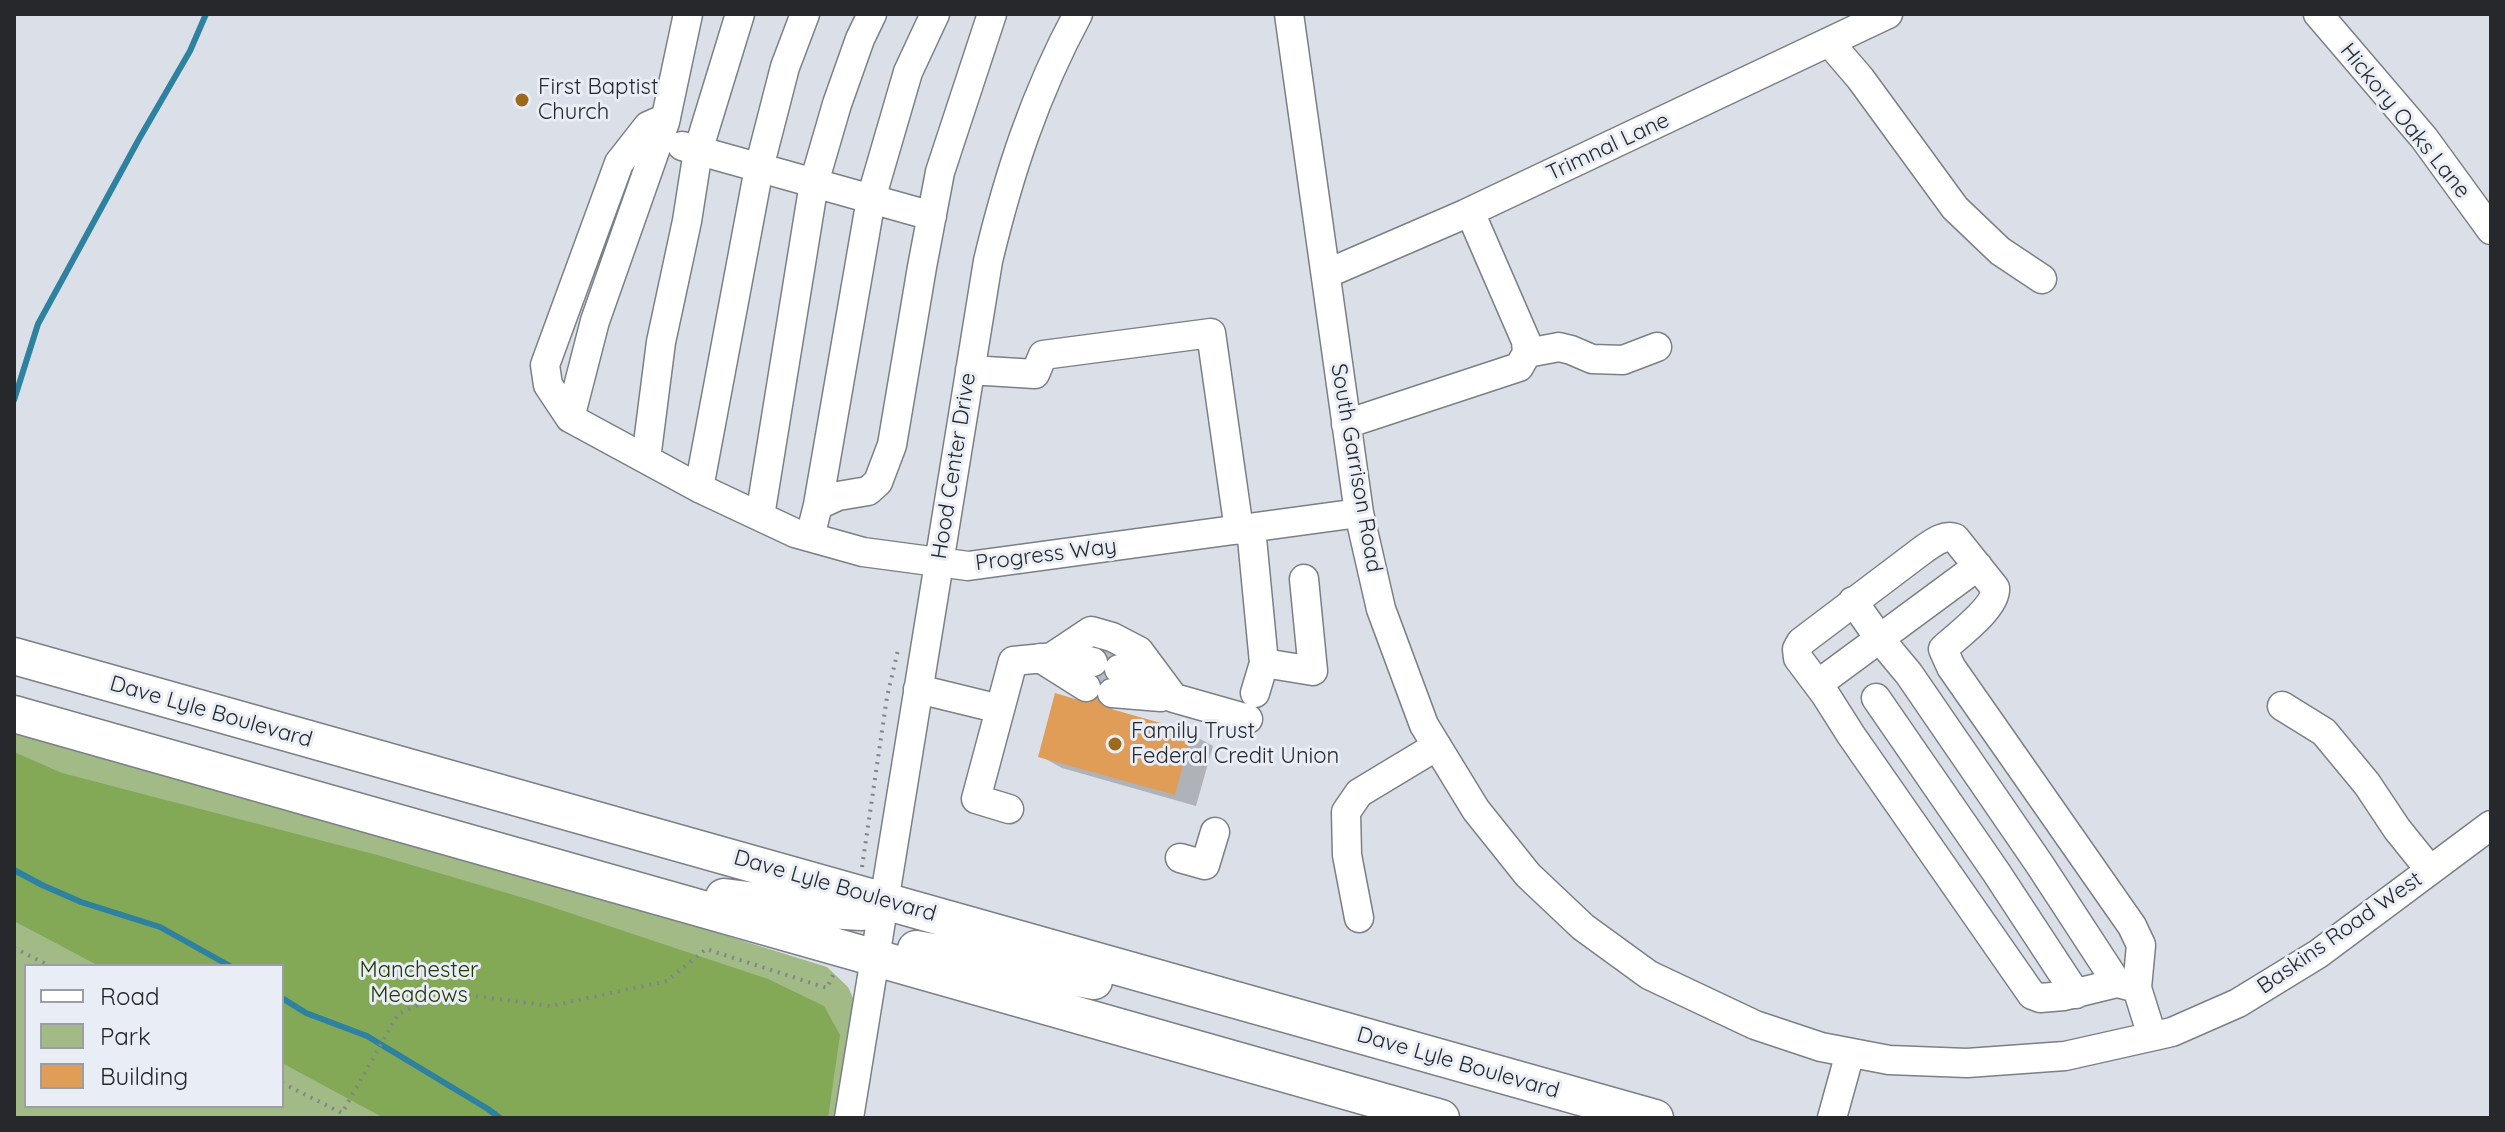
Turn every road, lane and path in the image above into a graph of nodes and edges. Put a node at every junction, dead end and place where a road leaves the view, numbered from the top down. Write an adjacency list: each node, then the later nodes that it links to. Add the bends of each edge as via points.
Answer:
1 (688, 14): 12 (street)
2 (740, 14): 13 (street)
3 (805, 14): 14 (street)
4 (872, 14): 15 (street)
5 (935, 14): 16 (street, via 908,72)
6 (992, 14): 18 (street, via 940,172)
7 (1078, 14): 24 (street, Hood Center Drive, via 1028,119 1005,189)
8 (1289, 14): 20 (street, South Garrison Road)
9 (1888, 14): 11 (street, Trimnal Lane)
10 (2318, 14): 19 (street, Hickory Oaks Lane, via 2424,138)
11 (1829, 42): 17 (street, Trimnal Lane); 21 (street, via 1955,208 2000,251)
12 (662, 129): 13 (street); 25 (street, via 595,321); 25 (street, via 648,126 619,163 545,365 548,385)
13 (698, 151): 14 (street); 27 (street, via 661,342)
14 (759, 168): 15 (street); 28 (street)
15 (814, 183): 16 (street); 31 (street)
16 (871, 199): 18 (street); 29 (street)
17 (1470, 212): 20 (street, Trimnal Lane); 23 (street)
18 (932, 216): 29 (street, via 892,445 878,482 868,491)
19 (2491, 230)
20 (1326, 274): 26 (street, South Garrison Road)
21 (2042, 279)
22 (1657, 347): 23 (street, via 1623,360 1592,359 1559,347)
23 (1527, 353): 26 (street, via 1519,367)
24 (970, 370): 32 (street, via 1035,374 1043,355 1211,333); 34 (street, Hood Center Drive)
25 (570, 418): 27 (street, Progress Way)
26 (1346, 424): 30 (street, South Garrison Road)
27 (646, 459): 28 (street, Progress Way)
28 (699, 488): 31 (street, Progress Way)
29 (818, 505): 33 (street)
30 (1359, 513): 32 (street, Progress Way); 52 (street, South Garrison Road, via 1381,609 1424,725)
31 (760, 516): 33 (street, Progress Way)
32 (1245, 529): 34 (street, Progress Way, via 968,566); 42 (street)
33 (810, 537): 34 (street, Progress Way, via 863,552)
34 (939, 562): 45 (street, Hood Center Drive)
35 (1978, 566): 37 (street, via 1950,536); 38 (street); 39 (street, via 1996,595)
36 (1304, 579): 42 (street, via 1313,671)
37 (1853, 601): 38 (street); 44 (street, via 1797,649)
38 (1879, 638): 43 (street); 44 (street)
39 (1943, 649): 43 (street); 63 (street, via 2132,926 2141,945)
40 (14, 656): 60 (main road, Dave Lyle Boulevard)
41 (1046, 658): 46 (street, via 1065,656); 46 (street, via 1091,631 1112,637 1139,651); 49 (street, via 1013,661)
42 (1264, 663): 46 (street, via 1252,706)
43 (1909, 674): 47 (street); 63 (street)
44 (1818, 684): 51 (street)
45 (918, 689): 49 (street); 60 (street, Hood Center Drive)
46 (1174, 698)
47 (1876, 698): 51 (street); 64 (street)
48 (2282, 706): 57 (street, via 2324,732)
49 (1000, 709): 53 (street, via 976,799)
50 (14, 714): 58 (main road, Dave Lyle Boulevard)
51 (1843, 722): 64 (street, via 2032,995)
52 (1437, 746): 59 (street, via 1359,793 1346,812 1347,855); 67 (street, South Garrison Road, via 1476,810 1528,875 1583,927 1649,975 1720,1011)
53 (1009, 809)
54 (2491, 825): 57 (street, Baskins Road West)
55 (1215, 832): 56 (street, via 1205,865)
56 (1180, 858)
57 (2430, 870): 66 (street, Baskins Road West, via 2318,954 2238,1003)
58 (607, 882): 60 (main road, Dave Lyle Boulevard); 60 (main road, via 862,912)
59 (1359, 918)
60 (870, 935): 65 (main road, Dave Lyle Boulevard); 65 (main road, via 882,951 904,947); 69 (path, via 840,960 827,988 706,949 667,981 550,1006 446,992 398,1014); 71 (street, Hood Center Drive); 72 (main road, Dave Lyle Boulevard)
61 (14, 948): 62 (path)
62 (46, 964)
63 (2127, 985): 64 (street); 66 (street)
64 (2076, 994)
65 (1292, 1016): 73 (main road, Dave Lyle Boulevard)
66 (2152, 1036): 67 (street, Baskins Road West, via 2065,1056 1967,1063)
67 (1850, 1053): 74 (street)
68 (284, 1084): 69 (path)
69 (342, 1113): 70 (path)
70 (350, 1118)
71 (849, 1118)
72 (1441, 1118)
73 (1655, 1118)
74 (1832, 1118)

